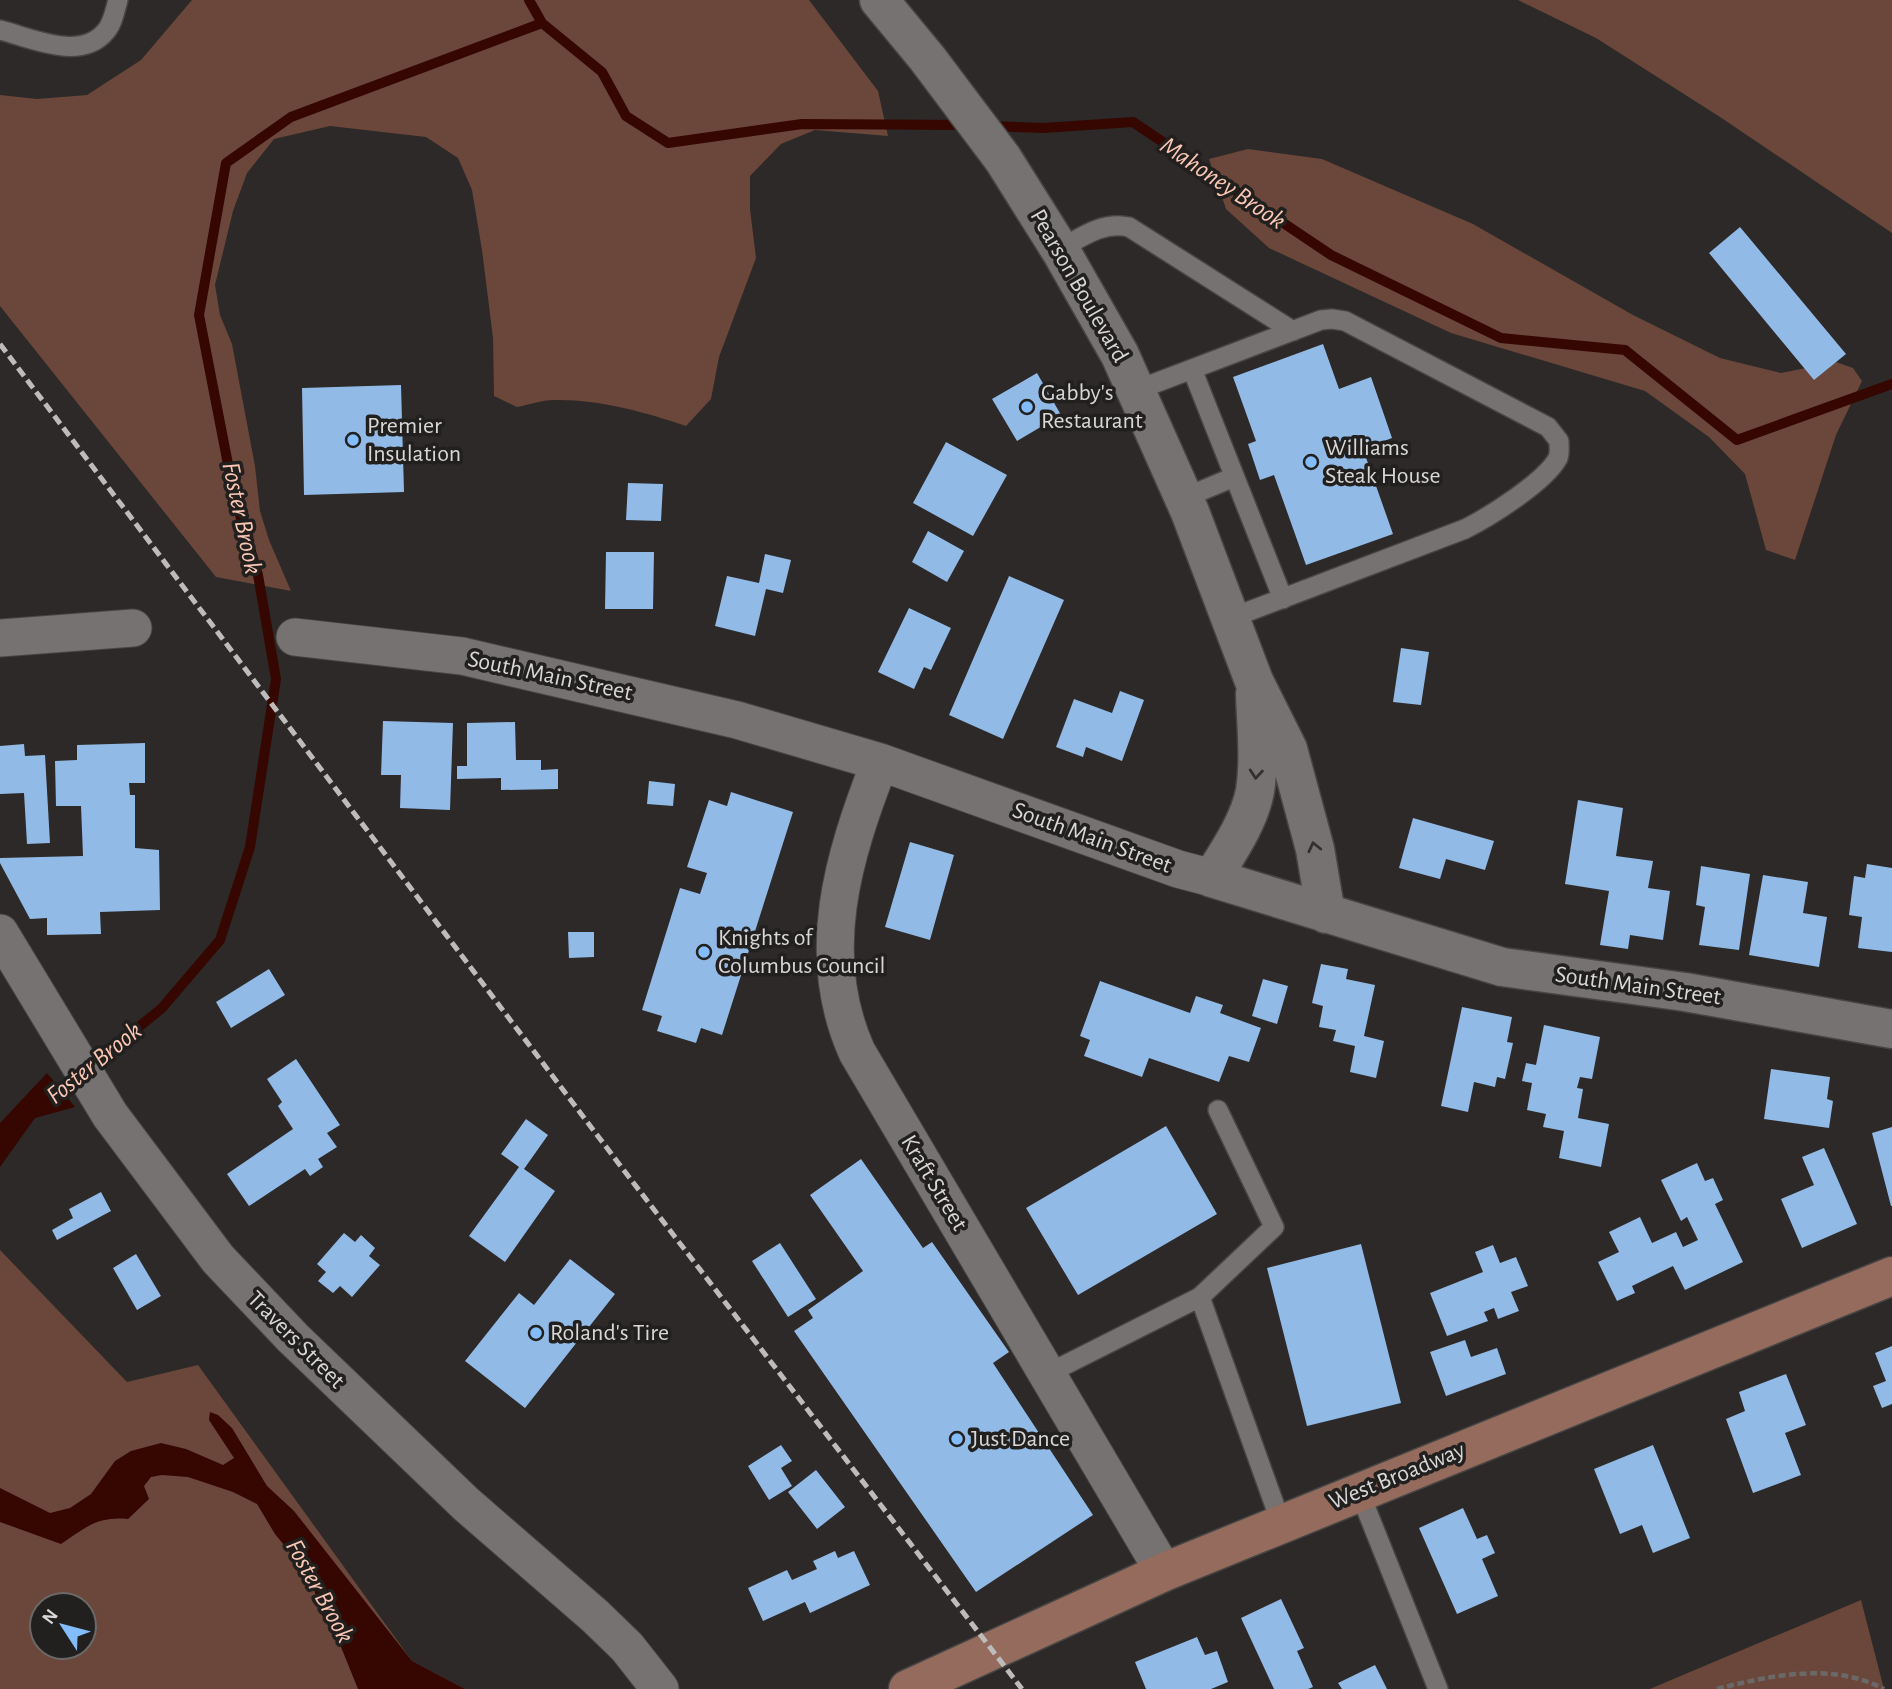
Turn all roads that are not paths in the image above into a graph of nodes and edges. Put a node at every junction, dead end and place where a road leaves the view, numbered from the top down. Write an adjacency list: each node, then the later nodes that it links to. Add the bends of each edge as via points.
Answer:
1 (118, 0): 3 (lane, via 108,29 97,41 85,45 67,47)
2 (878, 0): 4 (street, Pearson Boulevard, via 1003,159)
3 (0, 30)
4 (1060, 249): 5 (lane, via 1105,226 1129,226); 7 (street, Pearson Boulevard)
5 (1293, 331): 6 (lane); 10 (lane, via 1321,320 1345,321 1548,427 1560,450 1538,479 1497,513)
6 (1192, 369): 7 (lane); 8 (lane)
7 (1137, 390): 9 (street, Pearson Boulevard)
8 (1234, 477): 9 (lane); 10 (lane)
9 (1184, 498): 11 (street, Pearson Boulevard)
10 (1283, 599): 11 (lane)
11 (1231, 618): 15 (street, Pearson Boulevard)
12 (133, 628): 14 (street)
13 (295, 637): 16 (street, South Main Street, via 473,659 737,720)
14 (0, 638)
15 (1254, 681): 17 (street, Pearson Boulevard, one-way to 17, via 1255,793 1237,837); 18 (street, Pearson Boulevard, one-way to 15, via 1315,849 1287,749)
16 (880, 762): 17 (street, South Main Street); 24 (street, Kraft Street, via 858,820 838,900 835,955 845,1026)
17 (1212, 878): 18 (street, South Main Street)
18 (1326, 914): 20 (street, South Main Street, via 1502,967 1685,992)
19 (0, 933): 28 (street, Travers Street, via 110,1115 243,1287 466,1503 595,1616)
20 (1892, 1029)
21 (1218, 1110): 23 (lane, via 1274,1227)
22 (1892, 1276): 25 (main road, West Broadway)
23 (1200, 1297): 24 (lane); 26 (lane)
24 (1047, 1374): 27 (street, Kraft Street)
25 (1359, 1491): 26 (main road, West Broadway); 30 (lane)
26 (1281, 1523): 27 (main road, West Broadway)
27 (1164, 1572): 29 (main road, West Broadway)
28 (660, 1689)
29 (908, 1689)
30 (1438, 1689)

